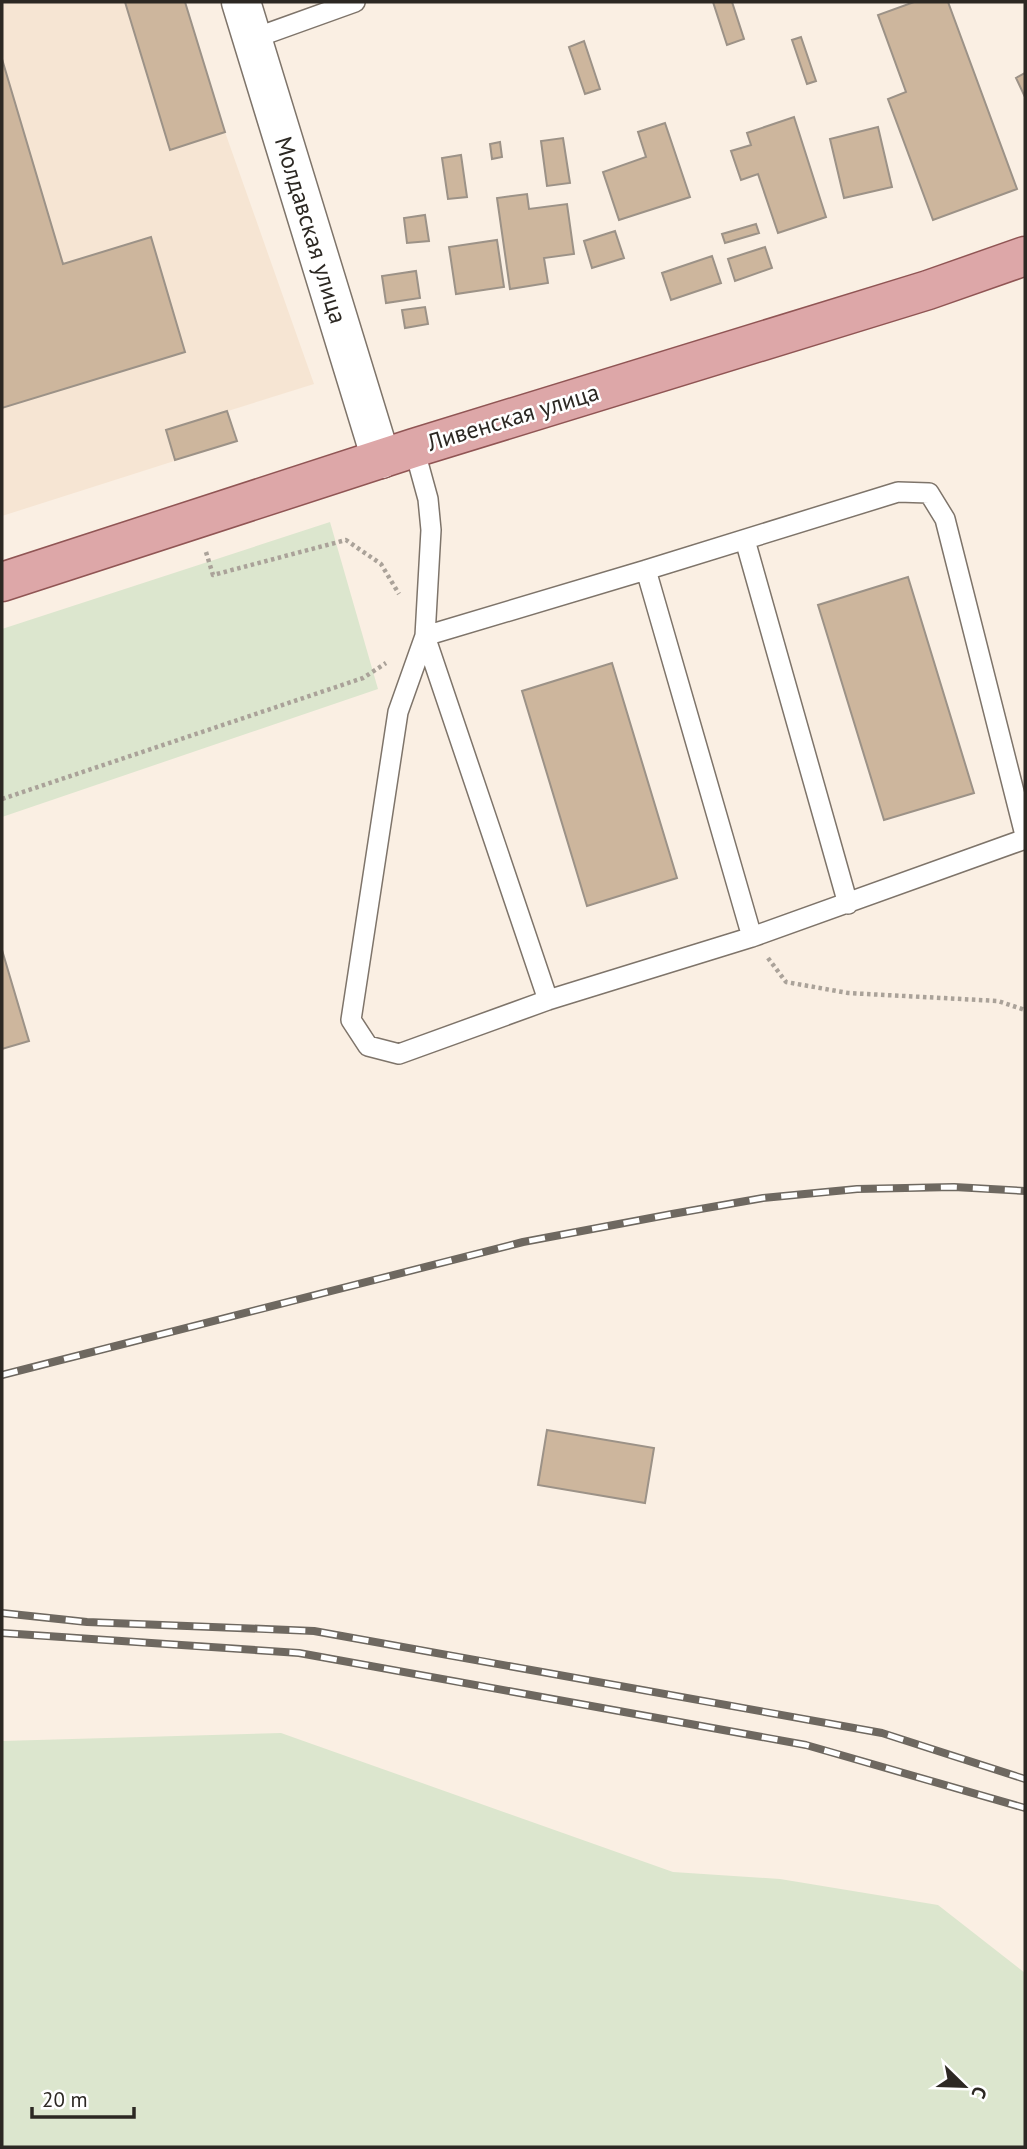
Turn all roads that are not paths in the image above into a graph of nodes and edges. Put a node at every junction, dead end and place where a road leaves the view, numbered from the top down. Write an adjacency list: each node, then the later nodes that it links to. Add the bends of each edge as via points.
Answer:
1 (241, 2): 3 (street, Молдавская улица)
2 (355, 2): 3 (lane)
3 (252, 39): 5 (street, Молдавская улица)
4 (1025, 256): 5 (main road, Ливенская улица, via 929,290)
5 (397, 453): 8 (main road, Ливенская улица); 9 (lane, via 428,499 431,530)
6 (745, 540): 7 (lane); 10 (lane, via 898,492 929,493 945,519); 11 (lane)
7 (646, 570): 9 (lane); 12 (lane)
8 (2, 582)
9 (425, 636): 13 (lane); 13 (lane, via 398,712 351,1020 368,1046 399,1054)
10 (1025, 837): 11 (lane)
11 (848, 904): 12 (lane)
12 (752, 937): 13 (lane)
13 (548, 1000)

